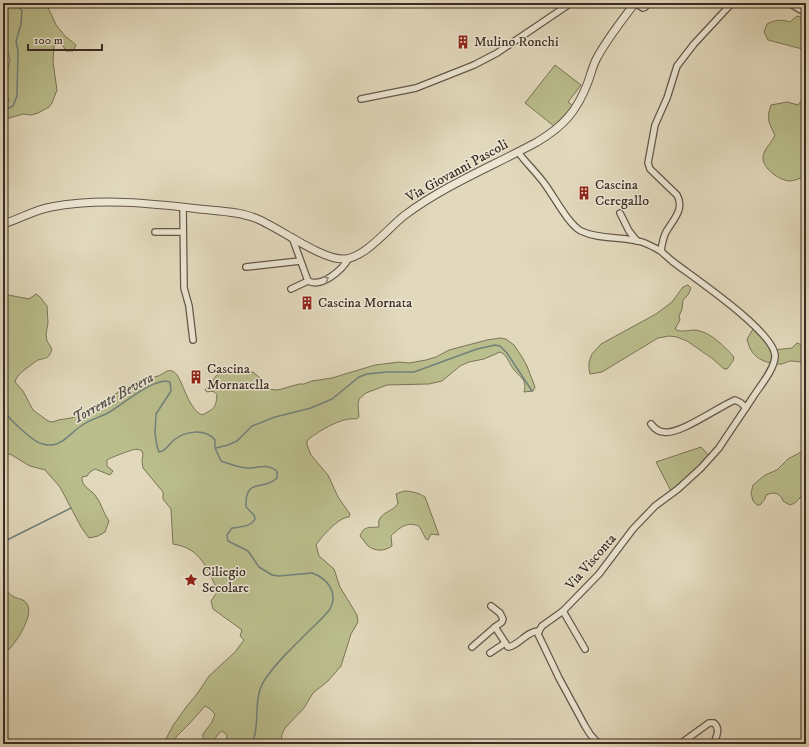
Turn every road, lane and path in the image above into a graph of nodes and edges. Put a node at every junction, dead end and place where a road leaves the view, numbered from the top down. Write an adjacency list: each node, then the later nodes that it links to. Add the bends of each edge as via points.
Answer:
1 (571, 3): 7 (street, via 474,65 416,88)
2 (635, 3): 3 (street, via 643,8); 8 (street, Via Giovanni Pascoli, via 598,56 583,94 564,124)
3 (648, 3)
4 (732, 3): 16 (street, via 677,66 655,125 648,163 650,169 680,200 678,214 663,239)
5 (789, 3): 6 (street)
6 (806, 13)
7 (362, 99)
8 (518, 152): 15 (street, via 544,182 576,228 601,236); 17 (street, Via Giovanni Pascoli, via 428,200 406,214 367,248)
9 (183, 207): 11 (street, via 113,202 68,205 35,211); 13 (street); 14 (street, via 250,216)
10 (620, 213): 15 (street)
11 (3, 224)
12 (155, 232): 13 (street)
13 (184, 232): 22 (street, via 184,288)
14 (292, 236): 17 (street, via 327,256); 18 (street)
15 (638, 241): 16 (street)
16 (661, 250): 23 (street, Via Visconta, via 756,327 774,350 774,362)
17 (349, 258): 20 (street, one-way to 17, via 323,281 344,266)
18 (300, 261): 19 (street); 20 (street)
19 (246, 267)
20 (308, 281): 21 (street)
21 (291, 289)
22 (193, 340)
23 (746, 408): 24 (street, via 734,400 674,431 664,432); 26 (street, Via Visconta, via 701,468 655,506 599,574)
24 (651, 424)
25 (491, 606): 27 (street, via 503,619)
26 (563, 611): 28 (street, Via Visconta); 31 (street)
27 (495, 626): 29 (street); 30 (street)
28 (539, 630): 29 (street, Via Visconta, via 511,648); 33 (street, via 538,634 559,678 585,726 593,738)
29 (505, 643): 32 (street)
30 (472, 647)
31 (585, 648)
32 (490, 653)
33 (602, 744)
34 (680, 744): 35 (street, via 709,723 714,723 718,731)
35 (714, 744)

